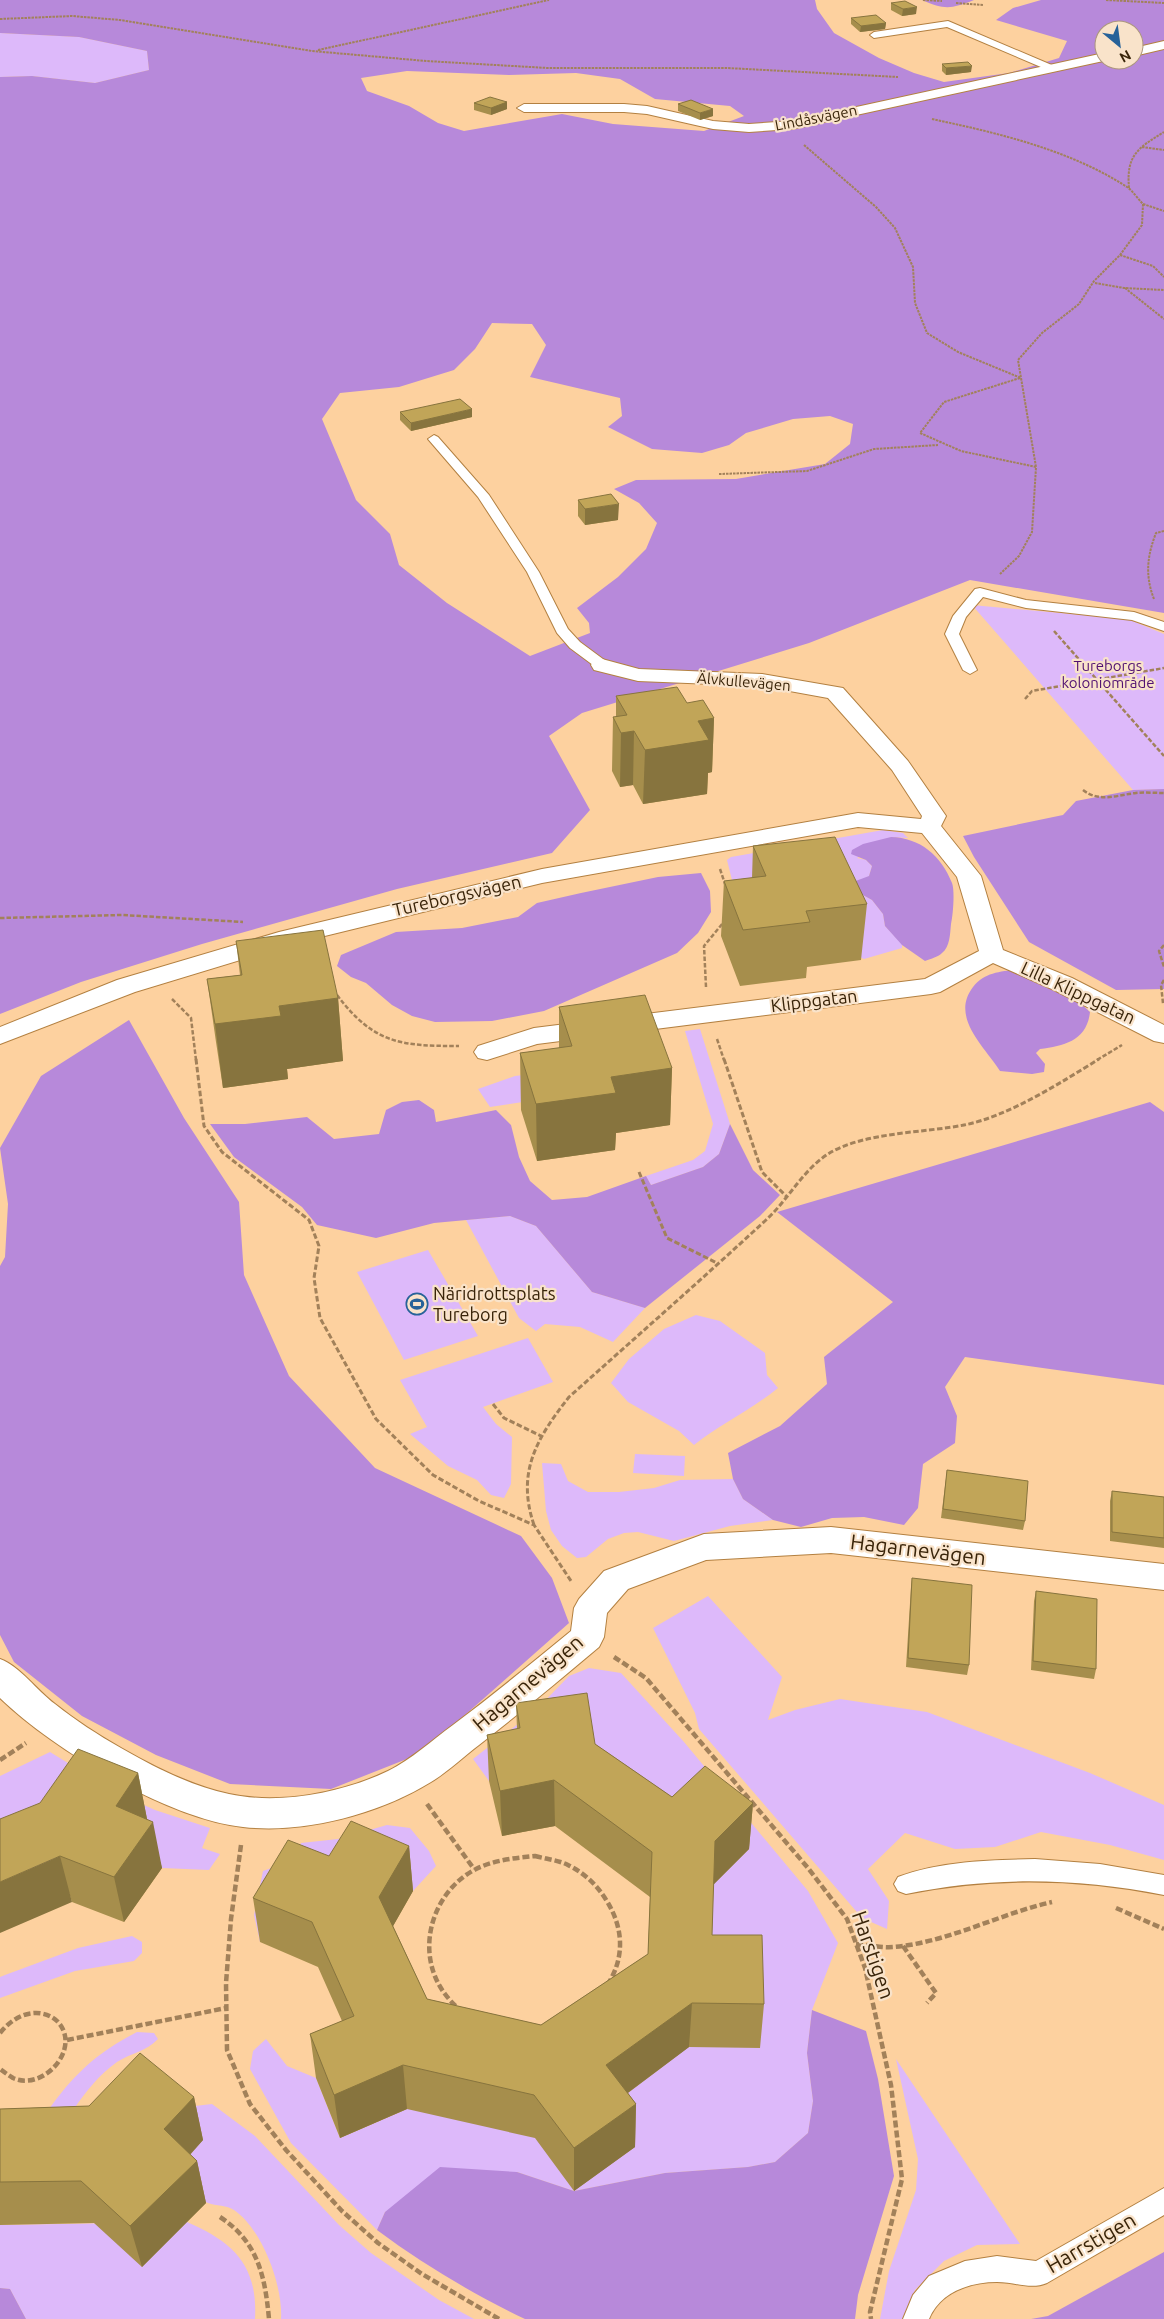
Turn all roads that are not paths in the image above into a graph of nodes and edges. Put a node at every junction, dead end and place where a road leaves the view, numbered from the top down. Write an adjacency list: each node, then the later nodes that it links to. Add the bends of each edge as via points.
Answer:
1 (874, 35): 5 (lane, via 948,24)
2 (1164, 46): 3 (street)
3 (1144, 50)
4 (1094, 60): 5 (street, Lindåsvägen)
5 (1051, 68): 6 (street, Lindåsvägen, via 792,126 713,125 648,110 624,108)
6 (524, 108)
7 (434, 439): 9 (lane, via 483,495 533,572 562,630 575,645)
8 (1164, 627): 10 (lane, via 1134,616 1026,604 980,592 960,616 952,634)
9 (602, 665): 11 (street, Älvkullevägen, via 638,675 762,680 835,693 875,735 921,794 934,816)
10 (970, 670)
11 (929, 827): 12 (street, via 968,876); 14 (street, Tureborgsvägen, via 858,820 542,876 288,937 126,986)
12 (992, 954): 13 (street, Lilla Klippgatan, via 1072,988); 15 (street, Klippgatan, via 931,986 534,1036)
13 (1163, 1035)
14 (0, 1036)
15 (476, 1049)
16 (1164, 1578): 17 (street, Hagarnevägen, via 831,1540 704,1547 616,1580 589,1622 419,1771 364,1797 318,1808 245,1812 174,1791 113,1761 27,1702)
17 (0, 1673)
18 (906, 1884): 19 (lane, via 943,1875 995,1869 1046,1870)
19 (1164, 1885)
20 (1164, 2201): 21 (lane, Harrstigen, via 1038,2274 997,2269 965,2274 938,2285 922,2304)
21 (916, 2319)

